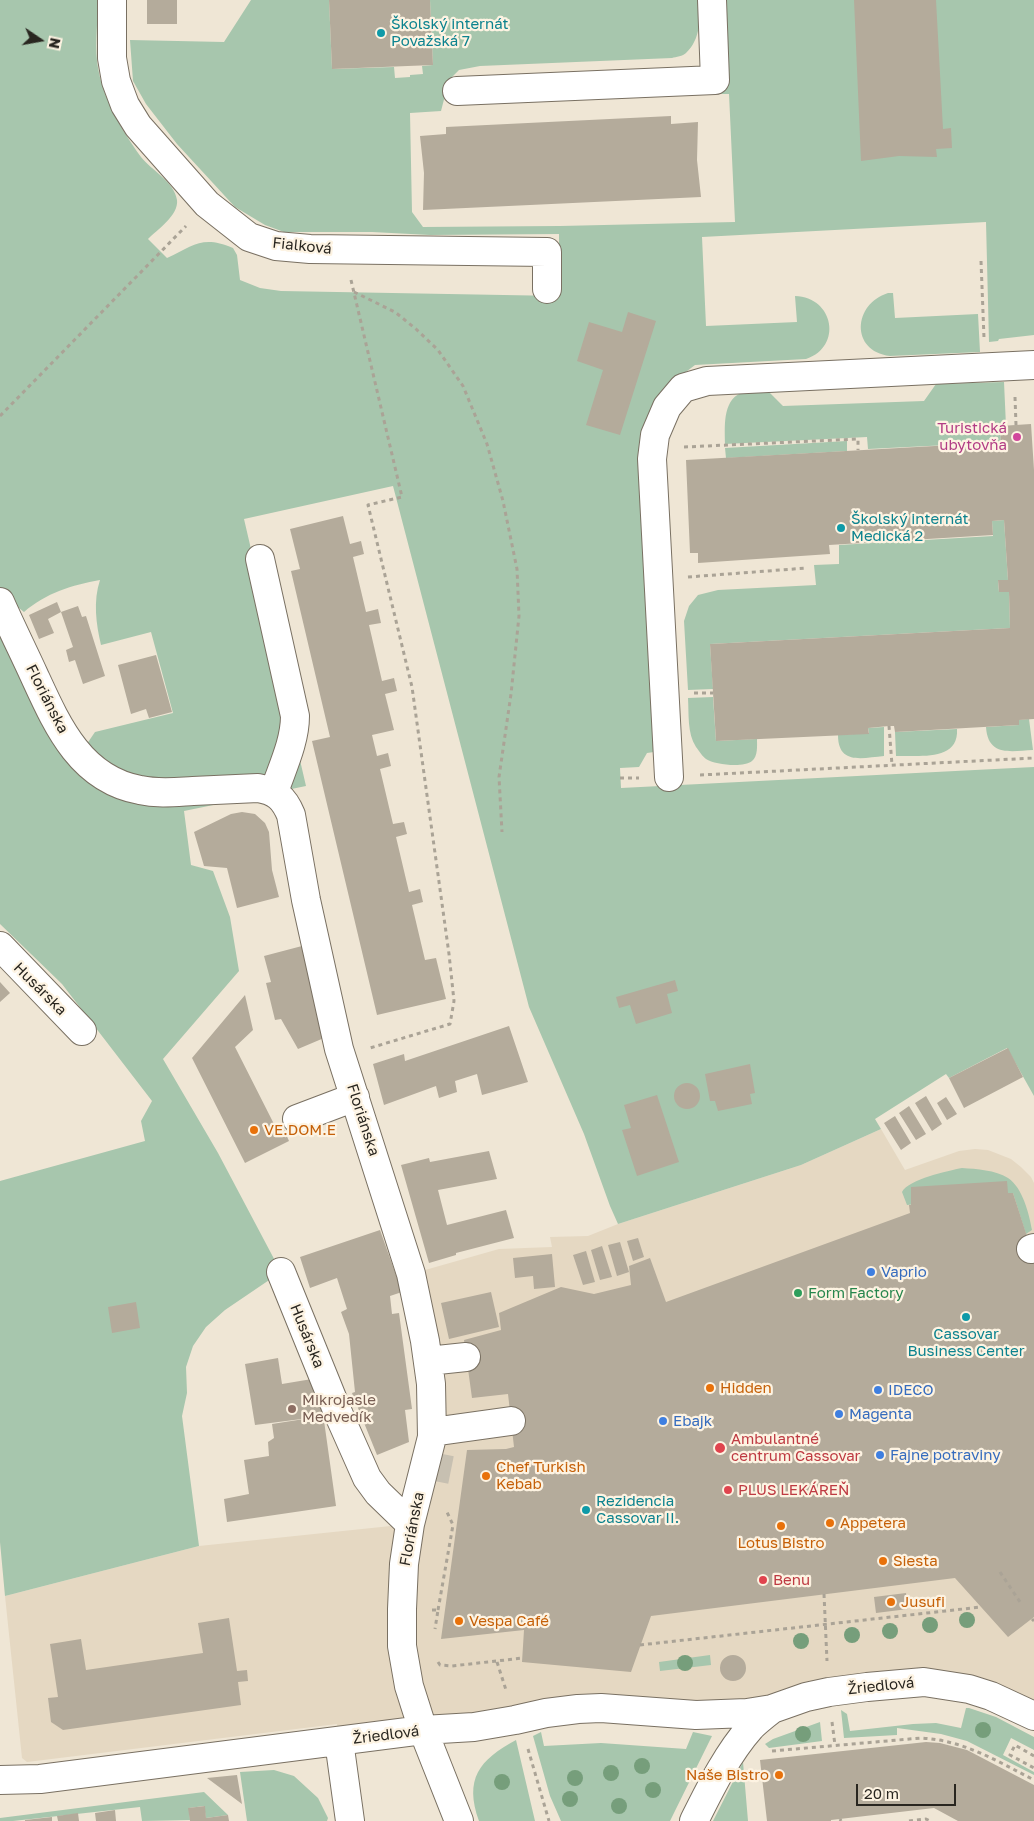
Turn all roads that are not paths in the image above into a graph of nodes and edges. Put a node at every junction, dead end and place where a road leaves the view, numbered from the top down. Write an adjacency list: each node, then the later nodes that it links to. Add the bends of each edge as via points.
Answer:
1 (112, 0): 4 (street, Fialková, via 112,58 125,105 138,126 207,204 249,236 276,246 344,250 547,252)
2 (712, 0): 3 (street, via 715,80)
3 (456, 91)
4 (547, 289)
5 (1034, 365): 8 (street, via 707,382 684,388 666,407 655,435 653,486)
6 (260, 559): 9 (street, via 295,716 289,749)
7 (0, 602): 9 (street, Floriánska, via 54,720 67,741 98,773 123,786 151,792 258,788)
8 (670, 776)
9 (274, 792): 12 (street, Floriánska, via 286,804 291,815 339,1049)
10 (0, 946): 11 (street, Husárska)
11 (82, 1031)
12 (355, 1097): 13 (street); 16 (street, Floriánska, via 411,1274)
13 (297, 1119)
14 (281, 1272): 19 (street, Husárska, via 366,1478)
15 (466, 1358): 16 (street)
16 (428, 1361): 18 (street, Floriánska)
17 (511, 1421): 18 (street)
18 (432, 1432): 19 (street, Floriánska)
19 (410, 1524): 24 (street, Floriánska, via 404,1564 402,1646)
20 (1034, 1693): 21 (street, Žriedlová)
21 (991, 1696): 22 (street, Žriedlová, via 944,1684 902,1683 829,1692); 23 (street, Žriedlová)
22 (772, 1709): 24 (street, Žriedlová, via 696,1715 601,1708 562,1710 474,1727); 29 (street, Žriedlová, via 751,1728 735,1749)
23 (1034, 1716)
24 (423, 1730): 25 (street, Žriedlová); 28 (street, Floriánska)
25 (339, 1741): 26 (street, Žriedlová, via 40,1779); 27 (street)
26 (0, 1780)
27 (350, 1821)
28 (459, 1821)
29 (694, 1821)

